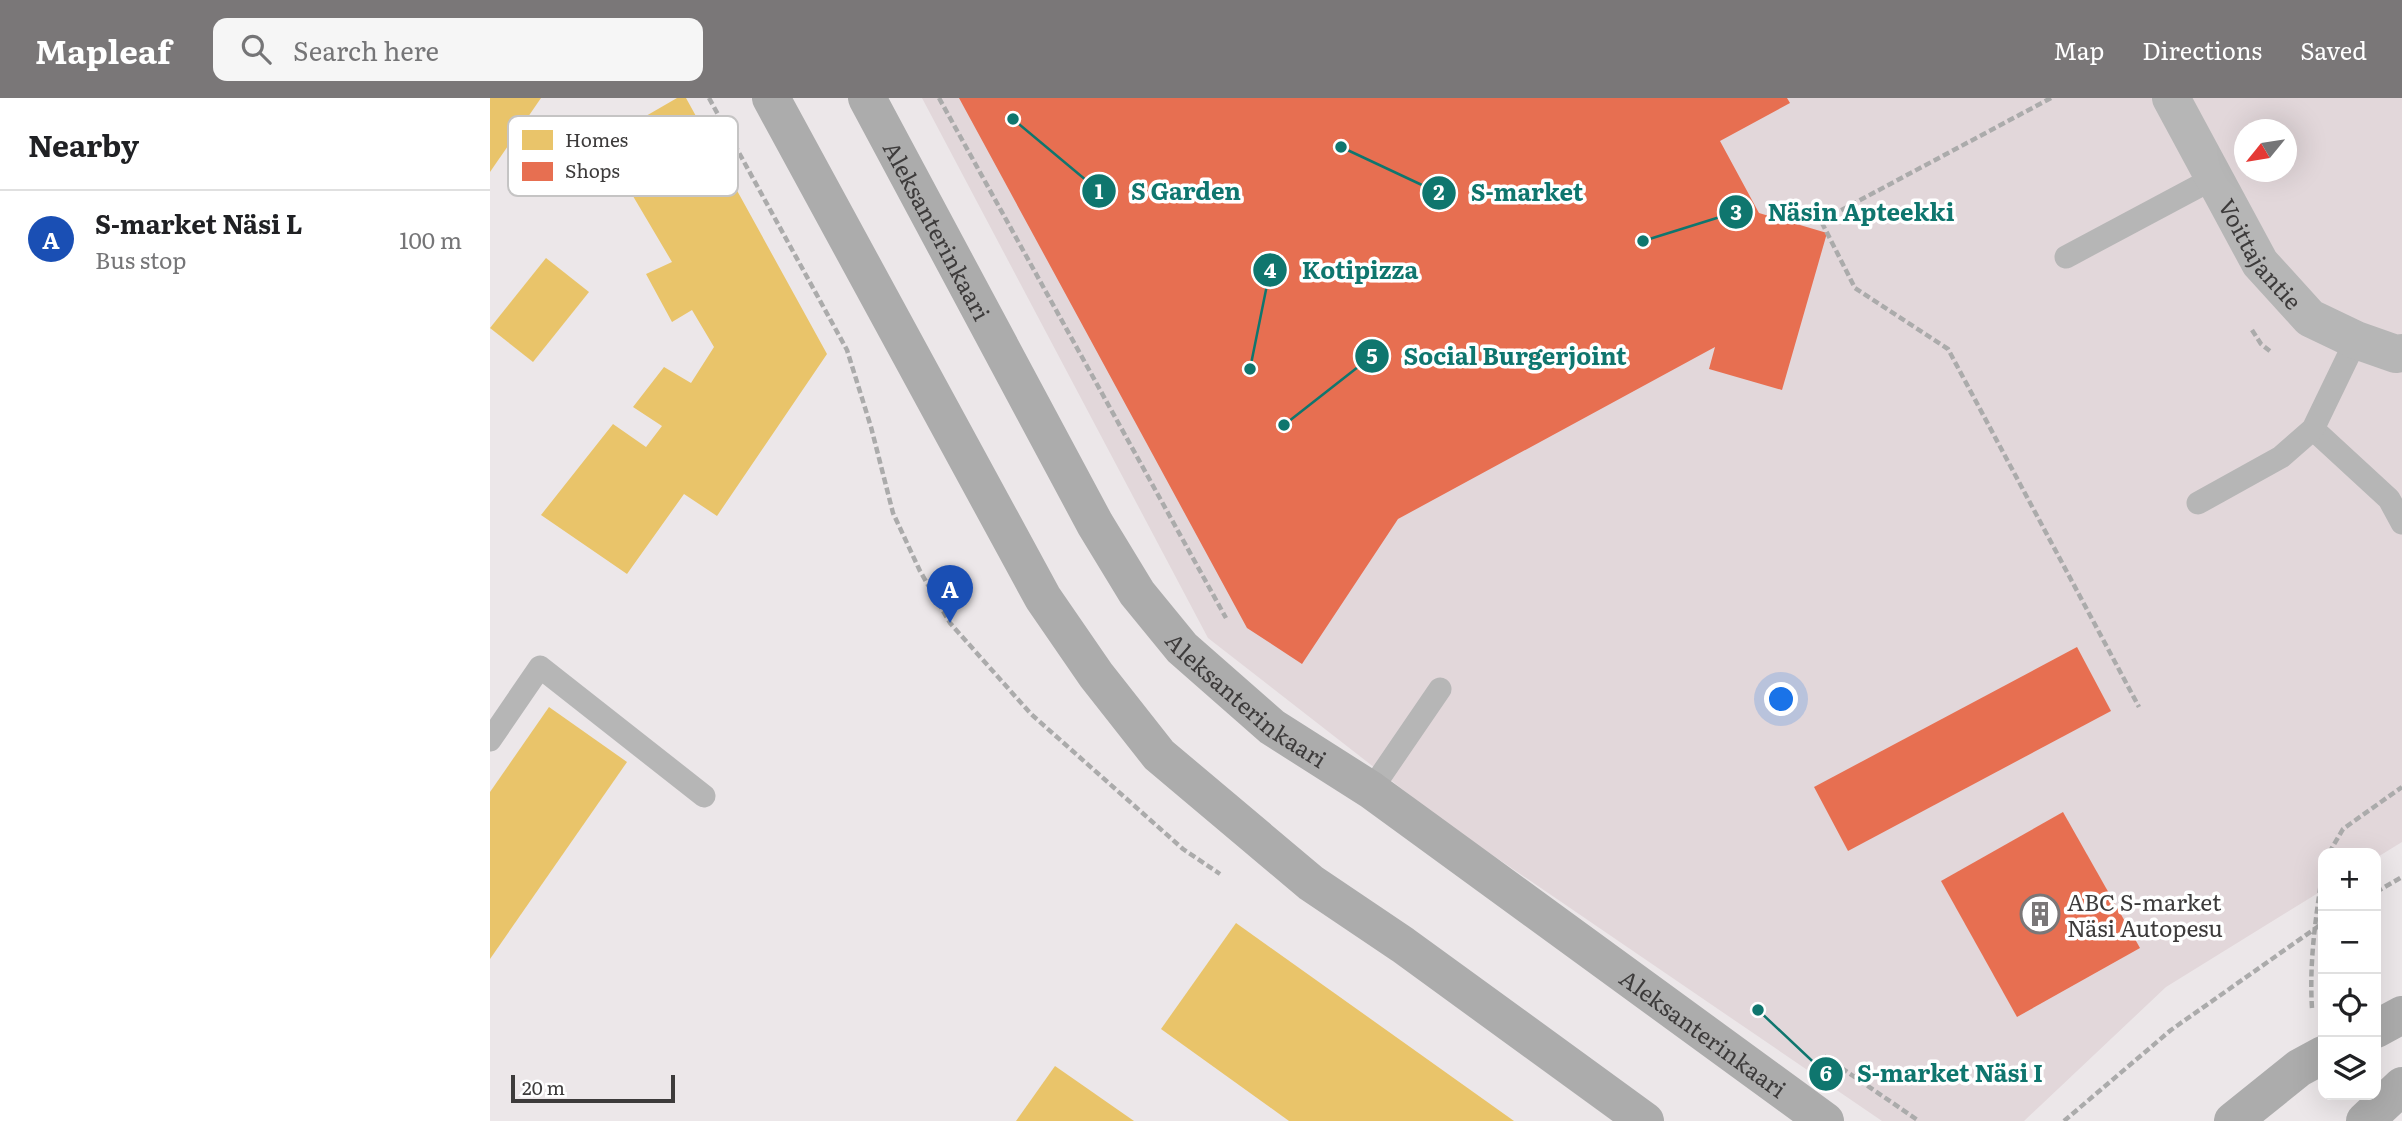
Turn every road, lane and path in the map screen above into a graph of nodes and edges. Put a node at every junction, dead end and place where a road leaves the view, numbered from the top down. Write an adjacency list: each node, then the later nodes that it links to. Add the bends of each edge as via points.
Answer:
1 (771, 98): 32 (street, via 1043,598 1159,755 1311,883)
2 (867, 98): 18 (street, Aleksanterinkaari, via 1095,524 1137,593 1182,648 1268,724)
3 (939, 98): 13 (path)
4 (2050, 98): 15 (path, via 1821,222 1856,288 1948,349)
5 (2171, 98): 6 (street, Voittajantie)
6 (2214, 178): 7 (lane); 8 (street, Voittajantie, via 2260,263 2310,318)
7 (2066, 257)
8 (2357, 340): 9 (street, Voittajantie); 10 (lane)
9 (2402, 353)
10 (2313, 429): 11 (lane, via 2281,457); 12 (lane, via 2389,499)
11 (2198, 503)
12 (2402, 523)
13 (1228, 624)
14 (1440, 689): 18 (lane)
15 (2139, 708)
16 (490, 740): 19 (lane, via 540,667)
17 (2402, 787): 20 (path, via 2343,829)
18 (1371, 790): 33 (street, Aleksanterinkaari)
19 (704, 796)
20 (2332, 848)
21 (2402, 877): 22 (path)
22 (2381, 889)
23 (2318, 902): 25 (path)
24 (2318, 926): 25 (path)
25 (2314, 928): 26 (path); 35 (path, via 2171,1030)
26 (2312, 1010)
27 (2402, 1015): 28 (street)
28 (2381, 1026)
29 (1815, 1050): 34 (path)
30 (2318, 1058): 36 (street)
31 (2402, 1086): 37 (street)
32 (1645, 1121)
33 (1825, 1121)
34 (1919, 1121)
35 (2064, 1121)
36 (2233, 1121)
37 (2365, 1121)

